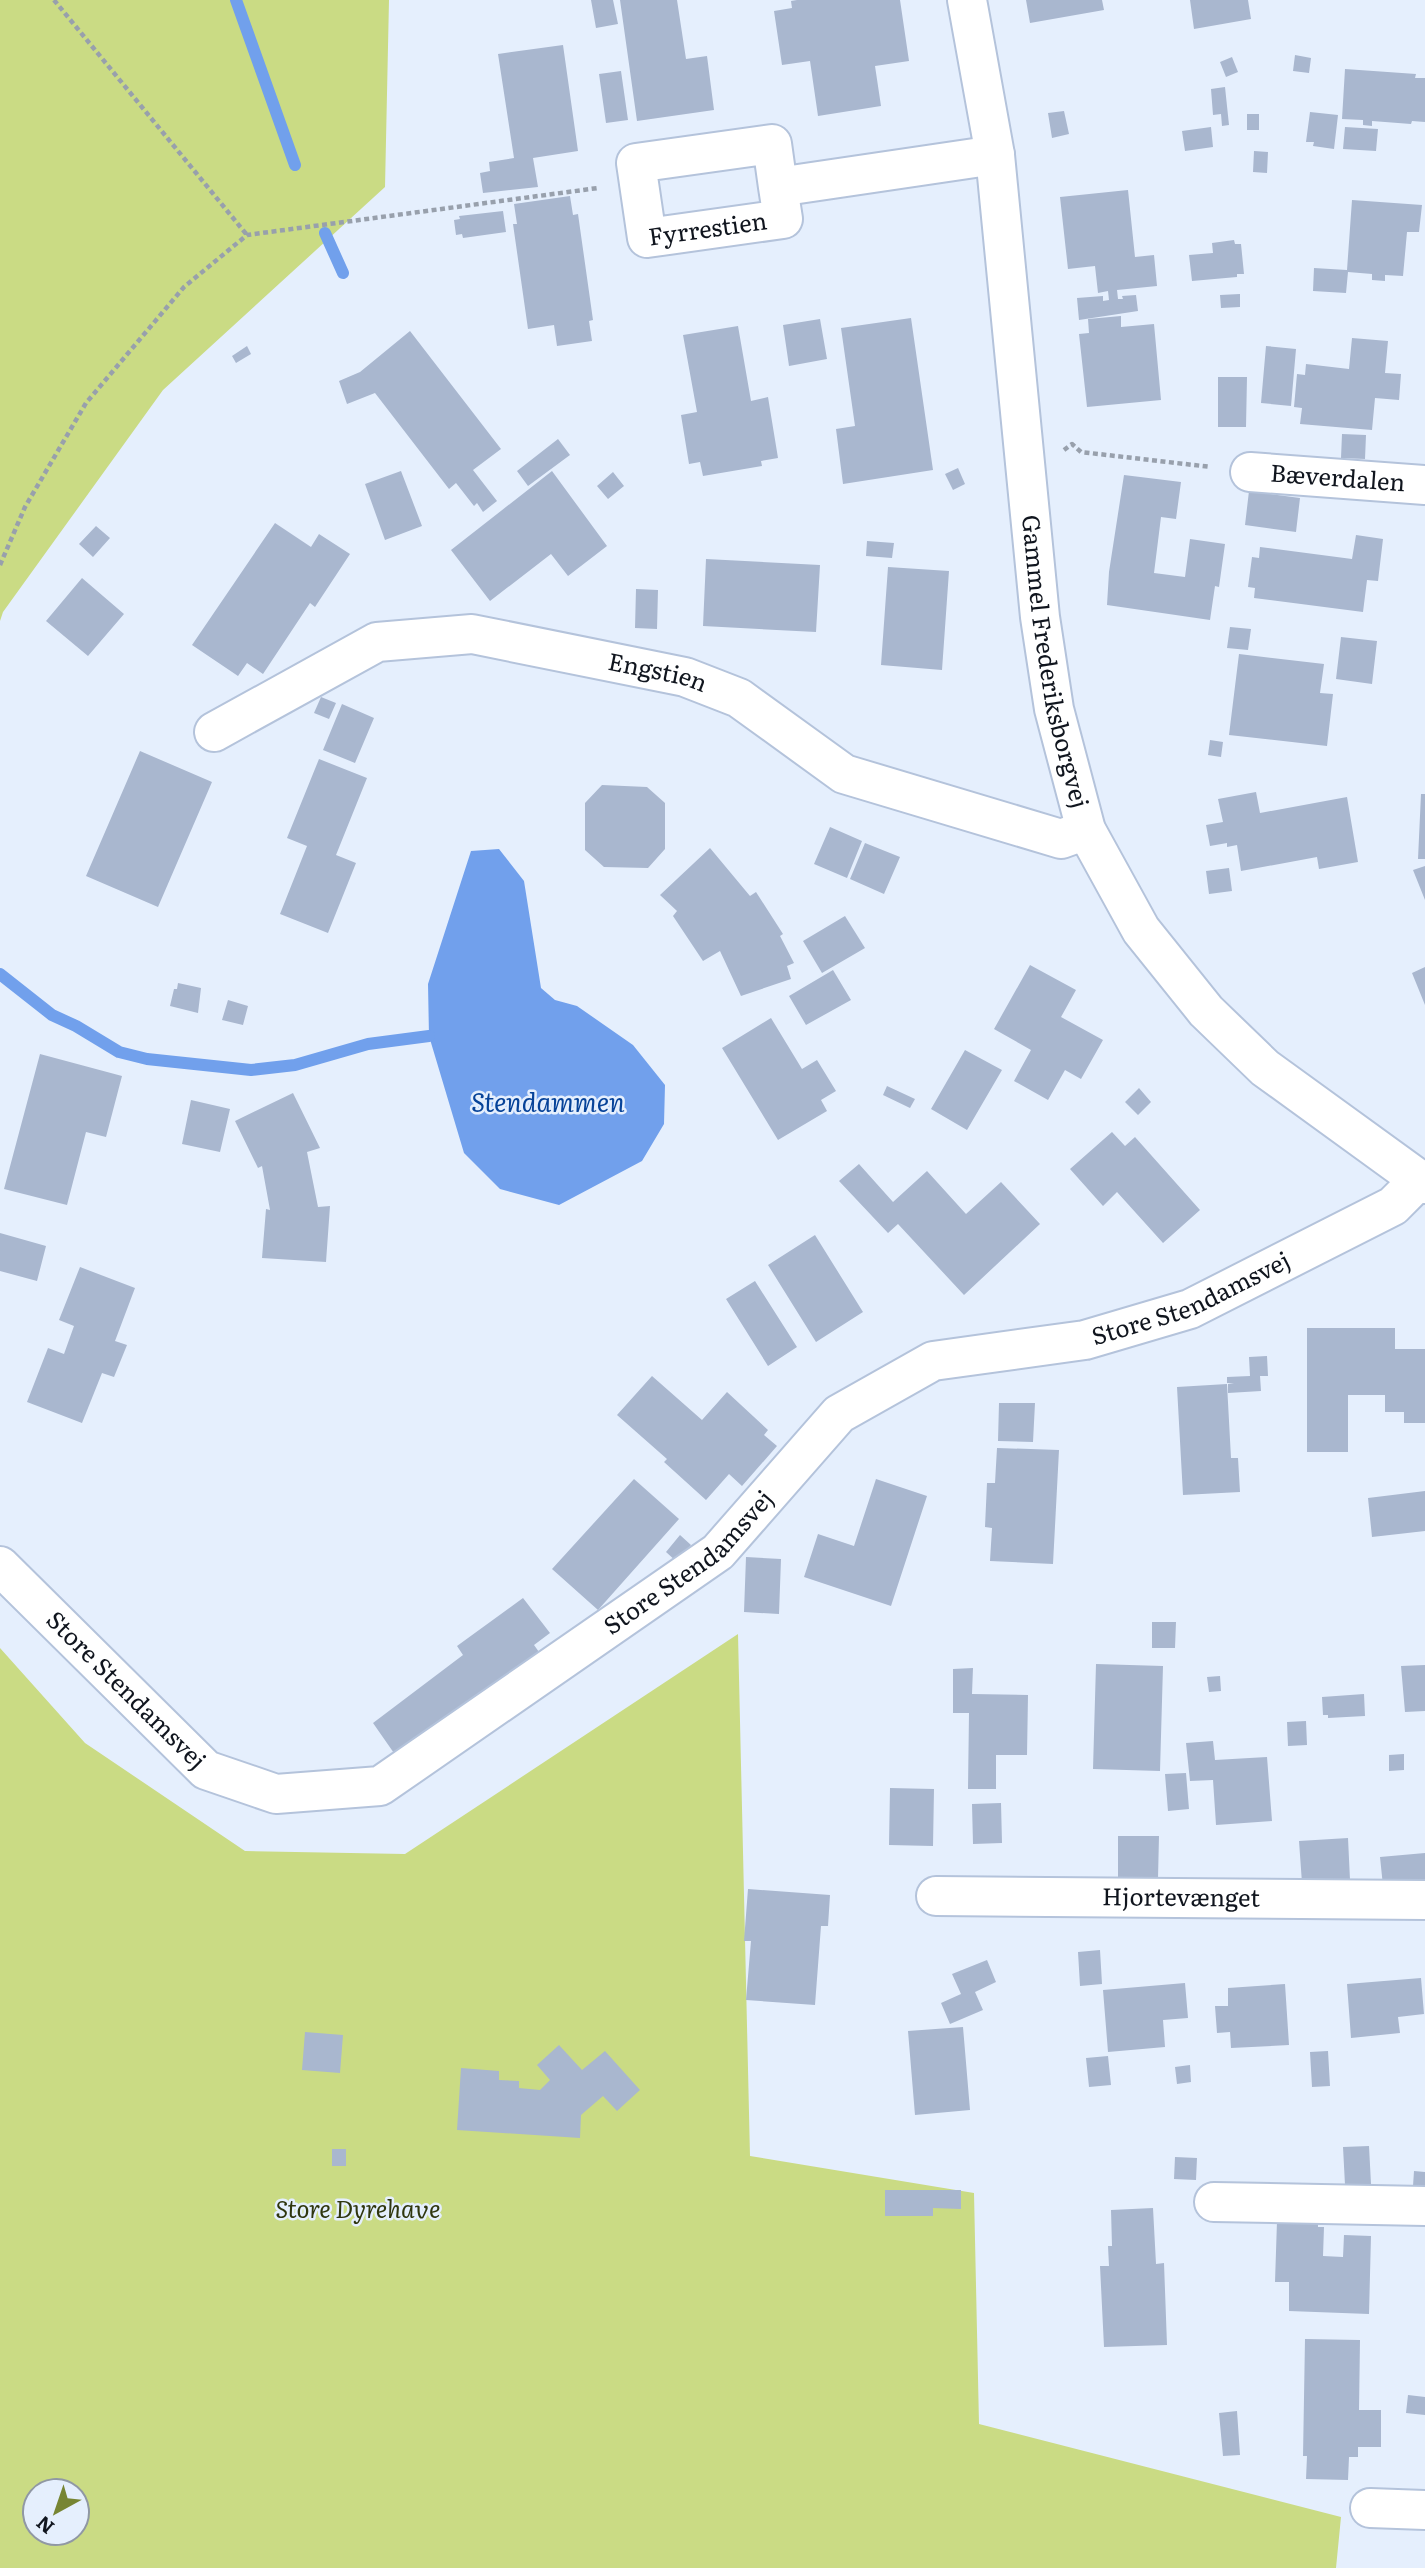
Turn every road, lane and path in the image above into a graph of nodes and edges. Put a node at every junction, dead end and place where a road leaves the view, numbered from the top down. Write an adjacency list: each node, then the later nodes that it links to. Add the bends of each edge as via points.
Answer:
1 (54, 0): 6 (path)
2 (967, 0): 3 (street, Gammel Frederiksborgvej)
3 (995, 155): 5 (street, Fyrrestien); 7 (street, Gammel Frederiksborgvej)
4 (636, 163): 5 (street, Fyrrestien, via 772,144); 5 (street, Fyrrestien, via 647,238 783,219); 6 (path, via 604,188)
5 (778, 187)
6 (247, 235): 10 (path, via 184,287 86,403 25,507)
7 (1025, 446): 8 (path, via 1064,450 1072,444 1081,452); 12 (street, Gammel Frederiksborgvej, via 1040,617 1054,709)
8 (1250, 472): 9 (street, Bæverdalen)
9 (1425, 485)
10 (0, 565)
11 (214, 732): 12 (street, Engstien, via 377,642 472,634 685,677 739,698 844,774 1061,839)
12 (1086, 830): 13 (street, Gammel Frederiksborgvej, via 1141,930 1206,1011 1265,1068)
13 (1422, 1182): 14 (street, Store Stendamsvej, via 1393,1206 1190,1309 1085,1340 933,1361 839,1414 718,1552 380,1786 276,1794 206,1770)
14 (0, 1566)
15 (936, 1896): 16 (street, Hjortevænget)
16 (1425, 1900)
17 (1214, 2202): 18 (street)
18 (1425, 2206)
19 (1370, 2508): 20 (street)
20 (1425, 2510)

